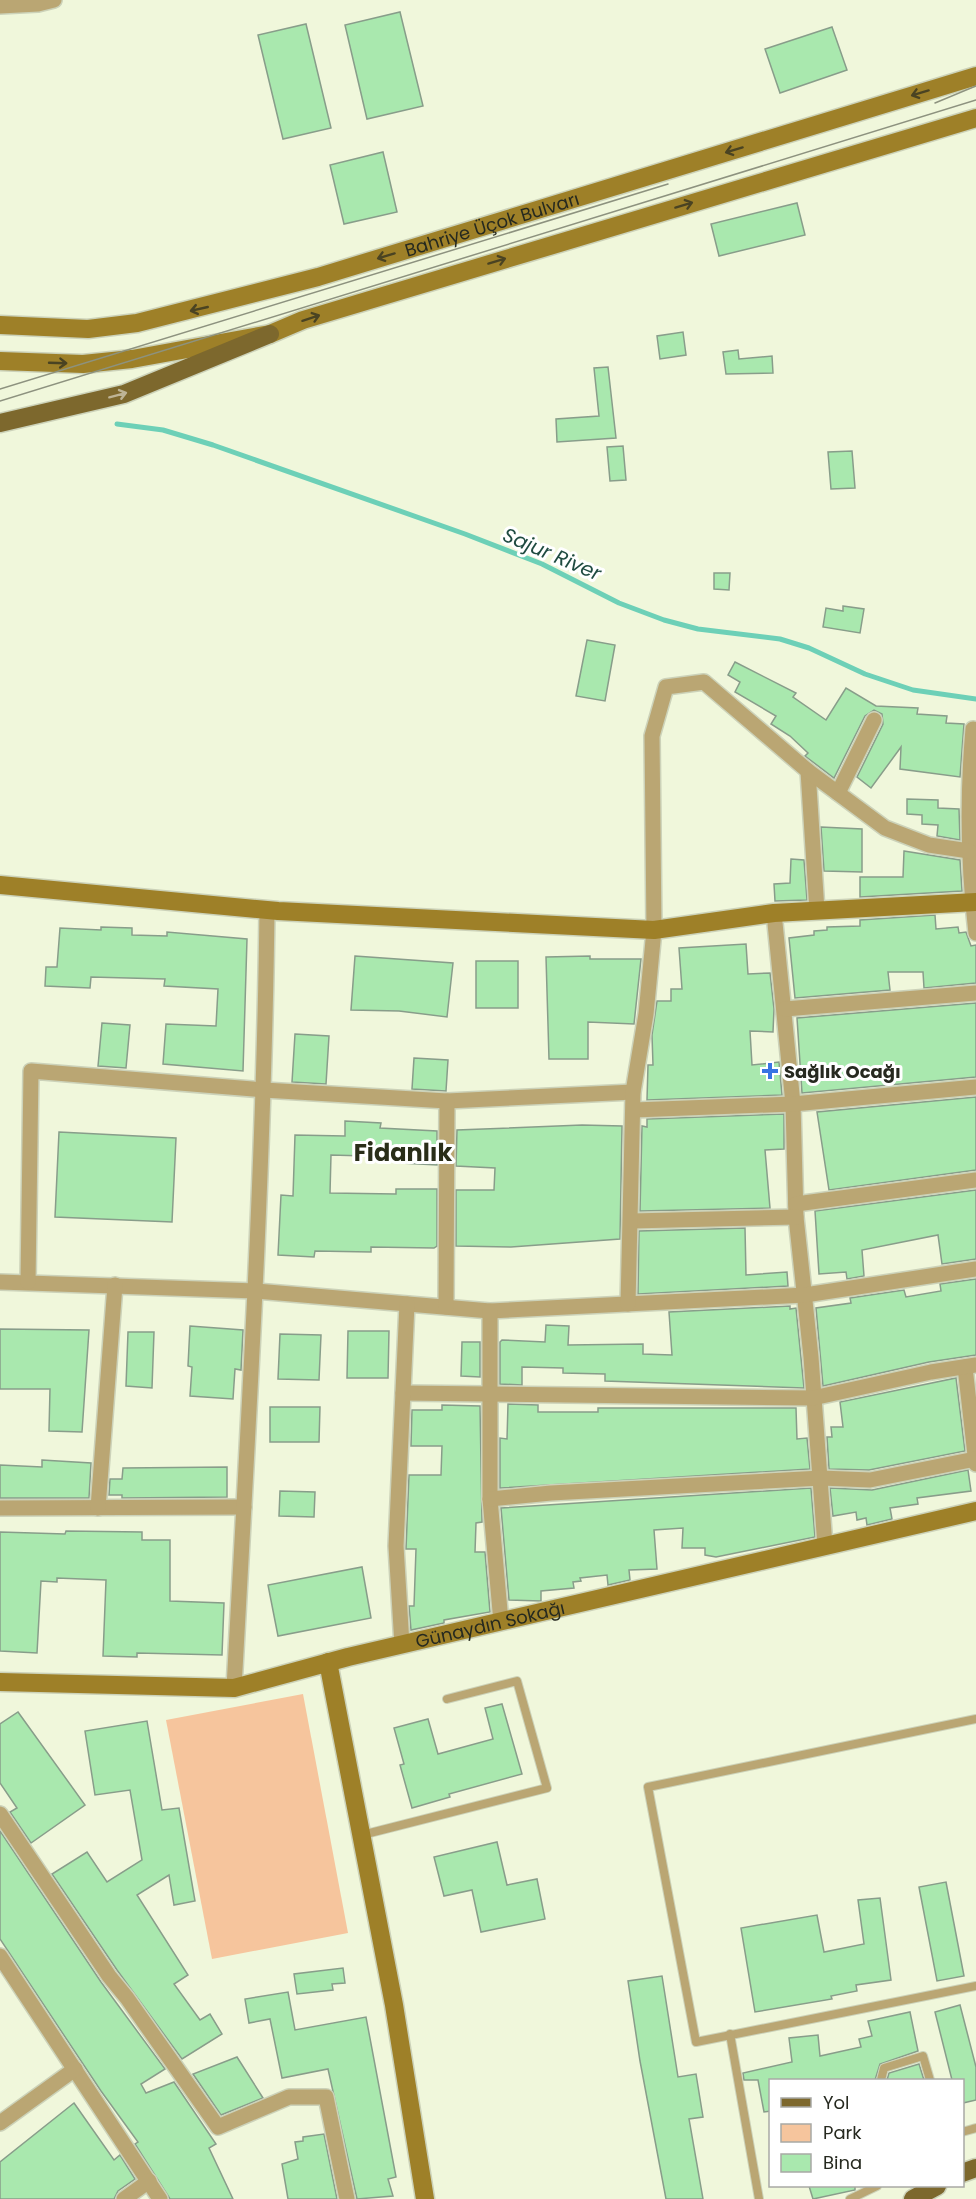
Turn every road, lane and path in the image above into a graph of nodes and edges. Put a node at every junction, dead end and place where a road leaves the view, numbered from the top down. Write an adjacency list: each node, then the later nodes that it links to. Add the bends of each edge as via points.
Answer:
1 (54, 0): 2 (street)
2 (0, 6)
3 (976, 76): 5 (street, Bahriye Üçok Bulvarı, one-way to 5, via 229,301 137,323 88,329)
4 (976, 118): 6 (street, Bahriye Üçok Bulvarı, one-way to 4, via 303,320)
5 (0, 325)
6 (270, 334): 7 (street, Bahriye Üçok Bulvarı, one-way to 6, via 83,364); 8 (main road, one-way to 6, via 124,394)
7 (0, 361)
8 (0, 423)
9 (874, 720): 12 (street)
10 (973, 729): 13 (street)
11 (808, 771): 12 (street); 17 (street); 19 (street, via 704,682 666,687 652,736)
12 (838, 793): 13 (street, via 885,828 929,845)
13 (969, 851): 15 (street)
14 (0, 885): 16 (street)
15 (974, 902): 17 (street); 20 (street)
16 (267, 909): 19 (street); 24 (street)
17 (817, 911): 18 (street)
18 (774, 913): 19 (street); 22 (street)
19 (654, 930): 25 (street)
20 (976, 933)
21 (976, 993): 22 (street)
22 (785, 1009): 27 (street)
23 (976, 1087): 27 (street)
24 (264, 1090): 26 (street); 34 (street, via 31,1071); 36 (street)
25 (633, 1092): 26 (street); 28 (street)
26 (447, 1101): 40 (street)
27 (793, 1104): 28 (street); 30 (street)
28 (634, 1110): 31 (street)
29 (976, 1180): 30 (street)
30 (796, 1210): 31 (street); 37 (street)
31 (632, 1221): 39 (street)
32 (976, 1269): 37 (street)
33 (0, 1282): 34 (street)
34 (28, 1282): 35 (street)
35 (115, 1286): 36 (street); 52 (street)
36 (256, 1291): 38 (street); 50 (street)
37 (804, 1295): 39 (street); 45 (street)
38 (407, 1304): 40 (street); 43 (street)
39 (628, 1304): 41 (street)
40 (446, 1307): 41 (street)
41 (490, 1311): 44 (street)
42 (970, 1366): 45 (street); 46 (street)
43 (403, 1393): 44 (street); 56 (street, via 396,1546)
44 (490, 1395): 45 (street); 49 (street)
45 (813, 1398): 48 (street)
46 (975, 1459): 47 (street); 48 (street, via 870,1480)
47 (976, 1464)
48 (821, 1478): 49 (street); 54 (street)
49 (490, 1500): 55 (street)
50 (243, 1507): 52 (street); 59 (street)
51 (0, 1508): 52 (street)
52 (98, 1508)
53 (976, 1511): 54 (street, Günaydın Sokağı)
54 (825, 1546): 55 (street, Günaydın Sokağı)
55 (501, 1622): 56 (street, Günaydın Sokağı)
56 (402, 1645): 57 (street, Günaydın Sokağı)
57 (328, 1662): 59 (street, Günaydın Sokağı); 63 (street)
58 (0, 1682): 59 (street, Günaydın Sokağı)
59 (234, 1688)
60 (447, 1699): 63 (lane, via 517,1681 547,1788)
61 (976, 1719): 66 (lane, via 648,1787 696,2042)
62 (0, 1814): 76 (street, via 109,1976 218,2127 289,2097 326,2097)
63 (362, 1835): 77 (street)
64 (1, 1962): 67 (street)
65 (976, 1988): 66 (lane)
66 (730, 2034): 78 (lane)
67 (75, 2069): 70 (street); 71 (street)
68 (881, 2079): 69 (lane, via 884,2068 923,2056)
69 (930, 2079)
70 (0, 2123)
71 (149, 2181): 74 (street); 75 (street)
72 (875, 2187): 79 (lane)
73 (935, 2187): 80 (main road)
74 (124, 2199)
75 (160, 2199)
76 (347, 2199)
77 (425, 2199)
78 (759, 2199)
79 (850, 2199)
80 (913, 2199)

